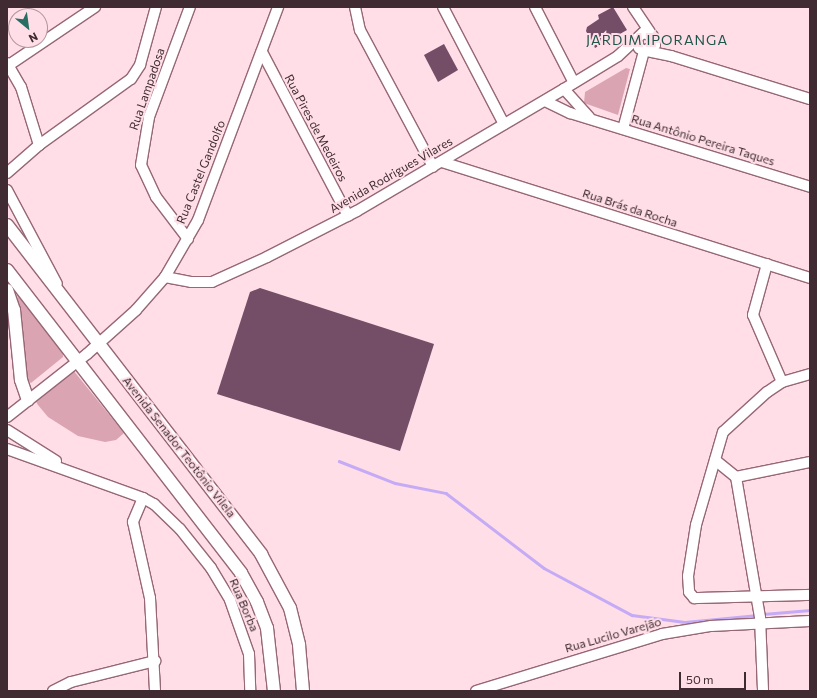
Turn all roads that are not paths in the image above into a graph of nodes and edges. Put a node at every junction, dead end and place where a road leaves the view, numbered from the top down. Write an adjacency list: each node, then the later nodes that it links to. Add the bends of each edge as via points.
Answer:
1 (95, 7): 14 (street)
2 (156, 7): 22 (street, via 135,75)
3 (190, 7): 29 (street, Rua Lampadosa, via 149,117 141,165 156,196)
4 (278, 7): 11 (street, Rua Castel Gandolfo)
5 (355, 7): 23 (street, via 360,30)
6 (443, 7): 20 (street)
7 (536, 7): 15 (street)
8 (633, 7): 9 (street)
9 (646, 38): 10 (street); 10 (street); 12 (street, Avenida Rodrigues Vilares); 13 (street)
10 (644, 51): 12 (street, Avenida Rodrigues Vilares); 13 (street); 21 (street)
11 (262, 52): 27 (street, Rua Pires de Medeiros); 29 (street, Rua Castel Gandolfo)
12 (618, 56): 15 (street, Avenida Rodrigues Vilares)
13 (671, 56): 17 (street)
14 (8, 64): 22 (street, via 29,110)
15 (574, 83): 16 (street, Avenida Rodrigues Vilares)
16 (564, 89): 18 (street, Avenida Rodrigues Vilares); 19 (street, Rua Antônio Pereira Taques)
17 (810, 99)
18 (545, 101): 19 (street, Rua Antônio Pereira Taques, via 570,113); 20 (street, Avenida Rodrigues Vilares)
19 (589, 117): 21 (street, Rua Antônio Pereira Taques)
20 (504, 124): 23 (street, Avenida Rodrigues Vilares)
21 (624, 129): 25 (street, Rua Antônio Pereira Taques)
22 (40, 144): 24 (street)
23 (437, 164): 27 (street, Avenida Rodrigues Vilares); 30 (street, Rua Brás da Rocha)
24 (7, 174)
25 (810, 187)
26 (7, 190): 35 (street)
27 (348, 216): 32 (street, Avenida Rodrigues Vilares, via 212,282 191,282)
28 (7, 225): 35 (main road, Avenida Senador Teotônio Vilela)
29 (188, 239): 32 (street, Rua Castel Gandolfo)
30 (767, 264): 33 (street, Rua Brás da Rocha); 39 (street, via 753,315)
31 (7, 270): 37 (main road)
32 (165, 277): 36 (street, Rua Castel Gandolfo, via 136,310)
33 (810, 278)
34 (7, 290): 40 (main road, via 14,310 21,380)
35 (67, 304): 36 (main road, Avenida Senador Teotônio Vilela)
36 (98, 344): 37 (street, Rua Castel Gandolfo); 58 (main road, Avenida Senador Teotônio Vilela, via 214,490 271,569 294,624)
37 (79, 361): 40 (street, Rua Castel Gandolfo); 57 (main road, via 248,584 267,628)
38 (810, 374): 39 (street)
39 (782, 382): 44 (street, via 729,424)
40 (28, 400): 41 (street, Rua Castel Gandolfo)
41 (7, 417)
42 (7, 430): 46 (street, via 41,453)
43 (7, 449): 46 (street)
44 (715, 460): 47 (street); 50 (street, via 693,539 689,592 698,598)
45 (810, 462): 47 (street)
46 (88, 477): 48 (street, Rua Borba)
47 (736, 477): 50 (street)
48 (143, 498): 53 (street, via 133,522 150,598); 56 (street, Rua Borba, via 154,504 191,542 230,600 250,654)
49 (810, 595): 50 (street)
50 (758, 600): 51 (street)
51 (761, 620): 52 (street, Rua Lucilo Varejão); 59 (street, Rua Lucilo Varejão, via 642,639); 60 (street)
52 (810, 621)
53 (154, 661): 54 (street, via 66,683); 55 (street)
54 (53, 691)
55 (155, 691)
56 (250, 691)
57 (274, 691)
58 (303, 691)
59 (476, 691)
60 (763, 691)

